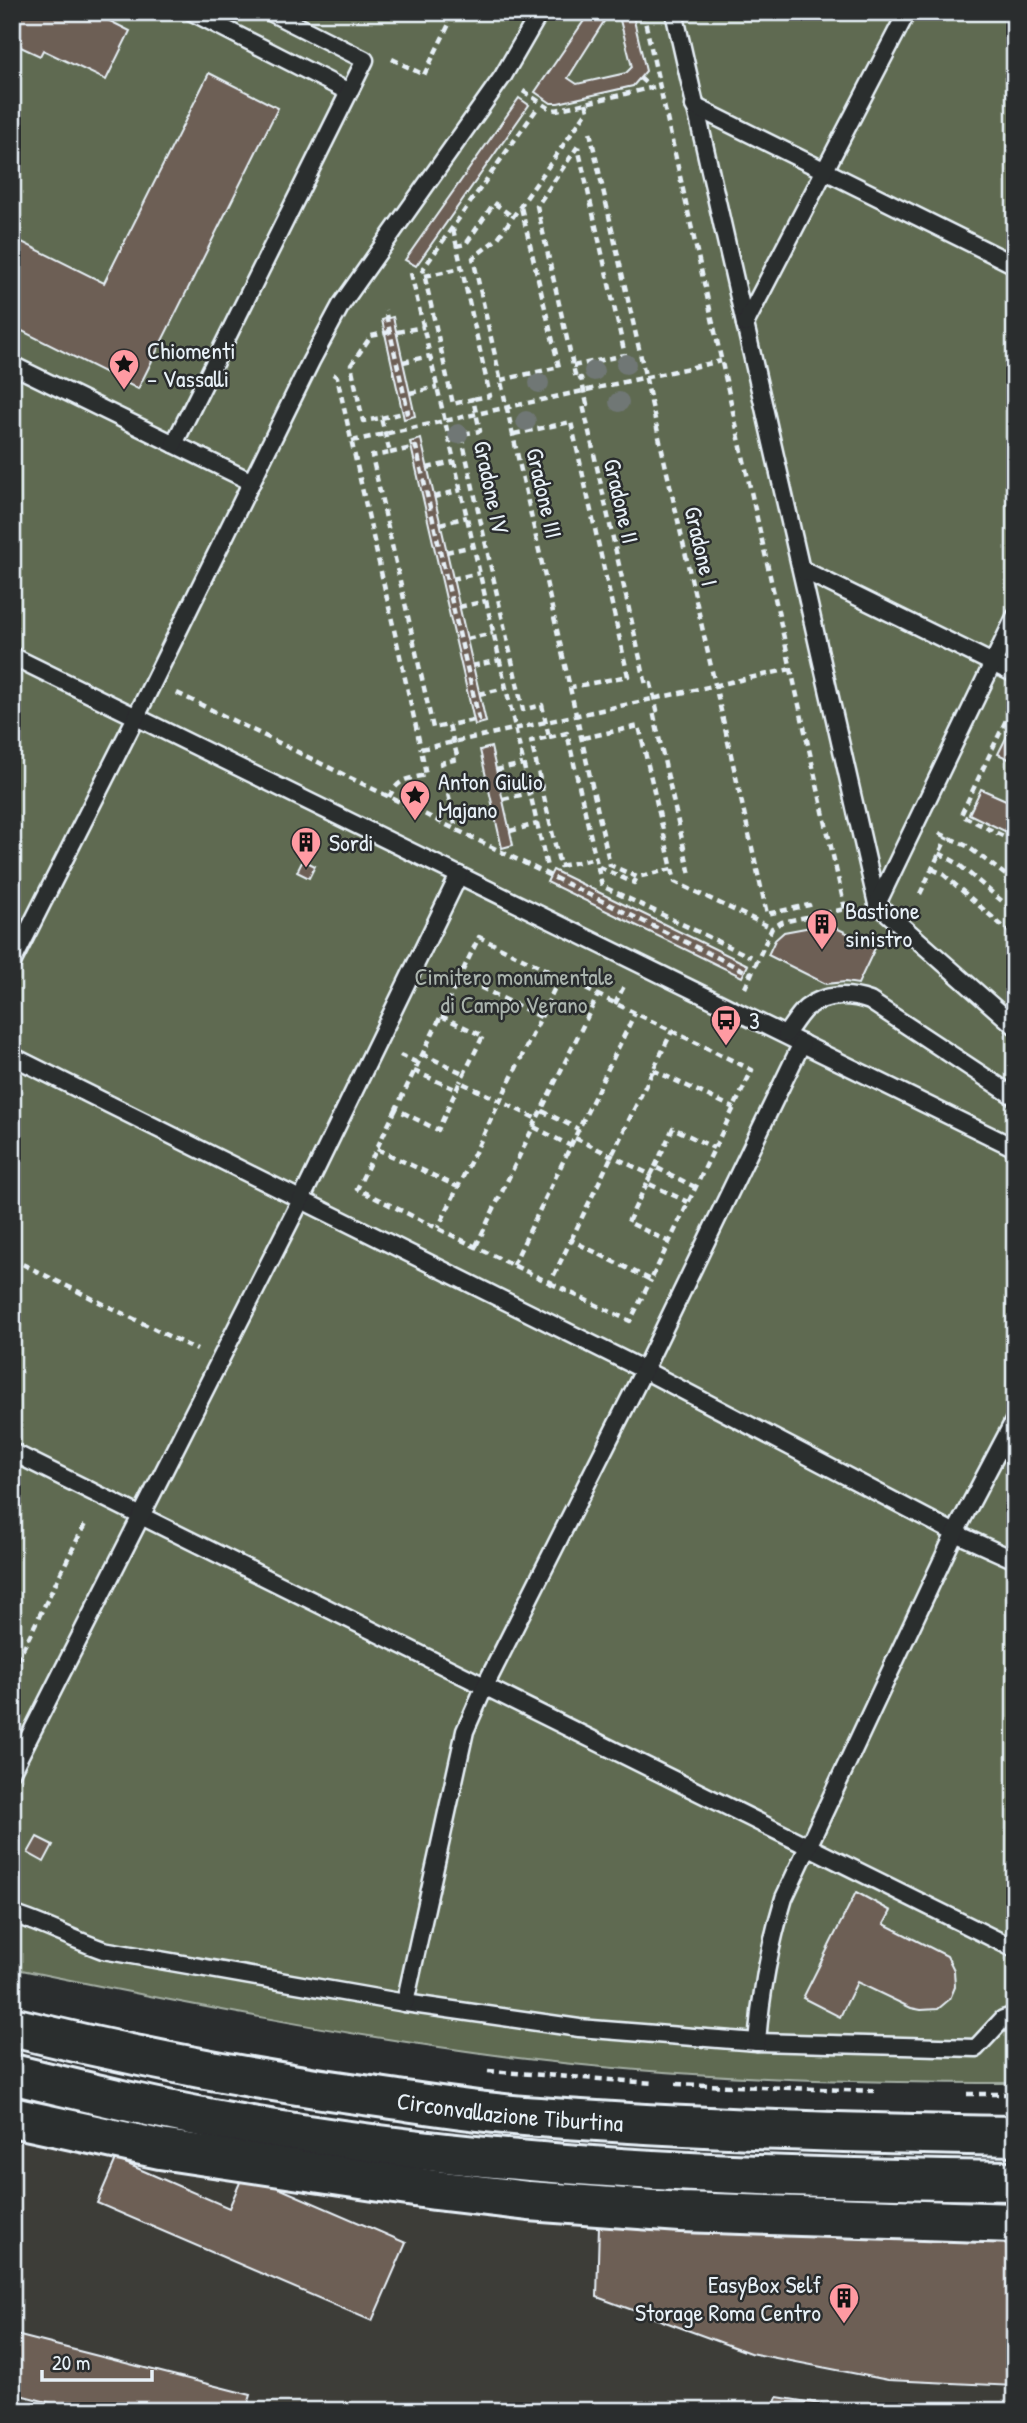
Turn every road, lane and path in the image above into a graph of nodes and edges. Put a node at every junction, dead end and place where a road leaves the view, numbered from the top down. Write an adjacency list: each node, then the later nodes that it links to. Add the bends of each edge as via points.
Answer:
1 (192, 12): 12 (lane)
2 (271, 12): 8 (lane)
3 (455, 12): 8 (path, via 424,75 371,49)
4 (540, 12): 55 (lane, via 503,76 341,305)
5 (643, 12): 10 (path)
6 (674, 12): 15 (lane)
7 (907, 12): 18 (lane)
8 (365, 60): 12 (lane)
9 (640, 78): 11 (path)
10 (659, 86): 11 (path); 33 (path)
11 (651, 88): 14 (path)
12 (349, 92): 51 (lane)
13 (533, 97): 14 (path, via 552,110)
14 (586, 103): 19 (path, Gradone III, via 588,110)
15 (694, 106): 18 (lane); 28 (lane)
16 (536, 110): 21 (path)
17 (590, 132): 38 (path, Gradone I)
18 (825, 171): 23 (lane); 28 (lane)
19 (521, 206): 20 (path, Gradone III); 39 (path, via 559,367)
20 (513, 217): 22 (path, via 494,203 466,244); 39 (path, Gradone III, via 498,238 473,258)
21 (452, 228): 22 (path); 26 (path, via 424,269)
22 (456, 246): 24 (path)
23 (1015, 265)
24 (461, 268): 26 (path); 43 (path, via 490,396)
25 (411, 273): 29 (path)
26 (425, 276): 43 (path, via 453,404)
27 (385, 310): 30 (path)
28 (746, 324): 62 (lane)
29 (424, 327): 31 (path); 32 (path)
30 (390, 332): 46 (path, via 408,412); 46 (path, via 371,336 351,365 363,421)
31 (397, 332)
32 (430, 356): 34 (path); 40 (path)
33 (721, 361): 38 (path); 74 (path)
34 (403, 362)
35 (12, 365): 51 (lane)
36 (573, 366): 36 (path, Gradone II, via 537,206 578,146 625,355); 41 (path, Gradone II)
37 (330, 373): 50 (path, via 337,377)
38 (646, 377): 41 (path); 77 (path, Gradone I)
39 (501, 380): 44 (path, Gradone III)
40 (438, 387): 42 (path); 47 (path)
41 (584, 390): 44 (path); 81 (path, Gradone II, via 587,404 583,405 646,685 651,684)
42 (410, 393)
43 (473, 399): 45 (path, Gradone IV)
44 (507, 407): 45 (path); 49 (path, Gradone III)
45 (476, 414): 47 (path); 84 (path, Gradone IV, via 480,430 461,435 523,710 542,705)
46 (381, 418): 48 (path)
47 (445, 420): 48 (path); 53 (path)
48 (385, 434): 50 (path); 52 (path)
49 (514, 434): 78 (path, Gradone III); 78 (path, via 571,422 628,676)
50 (352, 441): 91 (path)
51 (174, 444): 55 (lane)
52 (390, 453): 86 (path, via 372,456 375,470 433,728); 86 (path, via 416,447 479,719)
53 (454, 462): 54 (path); 56 (path)
54 (427, 468)
55 (252, 482): 76 (lane)
56 (461, 490): 57 (path); 58 (path)
57 (434, 497)
58 (467, 517): 59 (path); 60 (path)
59 (440, 524)
60 (474, 546): 61 (path); 63 (path)
61 (446, 552)
62 (803, 570): 72 (lane); 116 (lane)
63 (480, 573): 64 (path); 65 (path)
64 (453, 579)
65 (486, 601): 66 (path); 68 (path)
66 (459, 607)
67 (1015, 618): 72 (lane)
68 (494, 633): 69 (path); 71 (path)
69 (467, 639)
70 (12, 656): 83 (lane)
71 (500, 660): 73 (path); 79 (path)
72 (992, 663): 75 (lane); 116 (lane)
73 (472, 666)
74 (791, 669): 77 (path); 118 (path, via 848,909)
75 (1015, 674)
76 (154, 682): 83 (lane); 97 (path)
77 (715, 684): 81 (path); 118 (path, Gradone I, via 767,914 809,905)
78 (572, 687): 82 (path, Gradone III)
79 (506, 688): 80 (path); 87 (path)
80 (479, 694)
81 (654, 698): 82 (path); 112 (path, Gradone II, via 657,710 653,711)
82 (578, 714): 84 (path); 89 (path, Gradone III)
83 (136, 717): 111 (lane); 122 (lane)
84 (545, 721): 87 (path); 88 (path)
85 (1015, 722): 94 (path, via 1007,718)
86 (449, 725): 90 (path)
87 (515, 727): 90 (path); 92 (path)
88 (549, 737): 106 (path, via 567,733); 106 (path, via 531,741 560,866)
89 (583, 738): 109 (path, via 639,726); 113 (path, Gradone III, via 610,865)
90 (454, 741): 91 (path); 101 (path, via 458,759 441,763)
91 (421, 749): 97 (path, via 426,775 402,780)
92 (523, 764): 95 (path); 96 (path)
93 (977, 765): 94 (path)
94 (984, 768): 104 (path, via 961,815)
95 (496, 770)
96 (530, 793): 98 (path); 99 (path)
97 (389, 797): 101 (path)
98 (503, 799)
99 (537, 824): 102 (path); 107 (path)
100 (930, 829): 103 (path)
101 (456, 830): 123 (path)
102 (510, 831)
103 (947, 837): 105 (path); 114 (path, via 967,846)
104 (1015, 842)
105 (939, 853): 110 (path); 117 (path)
106 (596, 858): 108 (path)
107 (547, 867)
108 (598, 867): 113 (path, via 634,883); 121 (path, via 602,886)
109 (672, 869): 113 (path); 119 (path, via 675,882)
110 (932, 869): 115 (path); 120 (path)
111 (459, 875): 135 (lane); 165 (lane)
112 (690, 875)
113 (637, 877)
114 (1015, 882)
115 (920, 894)
116 (877, 904): 133 (lane)
117 (1015, 912)
118 (812, 917): 119 (path)
119 (772, 928): 123 (path)
120 (1015, 937)
121 (751, 957)
122 (12, 963)
123 (751, 974): 126 (path)
124 (560, 977): 125 (path, via 479,937); 128 (path); 132 (path)
125 (459, 978): 131 (path); 132 (path)
126 (745, 989)
127 (621, 992): 129 (path)
128 (598, 995): 129 (path); 150 (path)
129 (615, 1004): 130 (path)
130 (635, 1013): 134 (path); 153 (path)
131 (441, 1016): 137 (path); 143 (path, via 483,1036)
132 (541, 1017): 147 (path)
133 (1015, 1026)
134 (672, 1031): 141 (path); 148 (path, via 752,1070)
135 (786, 1034): 136 (lane); 146 (lane, via 806,1008 826,998 853,995 870,1001)
136 (802, 1043): 156 (lane); 176 (lane)
137 (422, 1054): 140 (path); 143 (path)
138 (12, 1056): 165 (lane)
139 (409, 1059): 140 (path)
140 (418, 1063): 142 (path)
141 (653, 1070): 148 (path); 159 (path)
142 (414, 1071): 145 (path); 149 (path)
143 (464, 1074): 144 (path)
144 (460, 1082): 145 (path); 147 (path)
145 (457, 1090): 149 (path, via 438,1130)
146 (1015, 1097)
147 (500, 1101): 151 (path); 163 (path)
148 (734, 1108): 157 (path)
149 (396, 1109): 158 (path)
150 (541, 1111): 151 (path); 153 (path)
151 (537, 1119): 152 (path)
152 (534, 1127): 155 (path); 170 (path)
153 (578, 1129): 154 (path)
154 (575, 1138): 155 (path); 159 (path)
155 (570, 1146): 172 (path)
156 (1015, 1147)
157 (714, 1148): 160 (path, via 673,1128); 164 (path)
158 (377, 1149): 163 (path); 167 (path, via 357,1189)
159 (612, 1156): 161 (path); 168 (path)
160 (655, 1167): 161 (path); 164 (path)
161 (650, 1175): 162 (path)
162 (647, 1183): 166 (path); 169 (path, via 628,1222)
163 (458, 1187): 167 (path)
164 (695, 1187): 166 (path)
165 (301, 1200): 175 (lane); 176 (lane)
166 (688, 1202): 169 (path)
167 (438, 1228): 170 (path)
168 (571, 1240): 173 (path); 174 (path)
169 (669, 1242): 173 (path)
170 (476, 1247): 172 (path)
171 (12, 1259): 175 (path)
172 (513, 1265): 174 (path)
173 (650, 1280): 174 (path, via 630,1321)
174 (550, 1283)
175 (220, 1361): 179 (lane)
176 (644, 1370): 181 (lane); 186 (lane)
177 (1015, 1419): 181 (lane)
178 (12, 1452): 179 (lane)
179 (142, 1516): 186 (lane); 187 (lane)
180 (86, 1522): 184 (path)
181 (955, 1533): 182 (lane); 188 (lane)
182 (1015, 1560)
183 (12, 1653): 184 (path)
184 (20, 1657): 185 (path)
185 (12, 1671)
186 (484, 1688): 188 (lane); 191 (lane, via 466,1731)
187 (12, 1771)
188 (808, 1846): 190 (lane); 194 (lane, via 784,1898 768,1952)
189 (12, 1914): 191 (lane, via 103,1950)
190 (1015, 1949)
191 (405, 2003): 194 (lane, via 579,2028)
192 (1015, 2015): 194 (lane, via 1003,2018 976,2048)
193 (12, 2027): 201 (highway, Circonvallazione Tiburtina, via 245,2077 537,2117 848,2133)
194 (757, 2042)
195 (483, 2070): 197 (path, via 662,2084)
196 (12, 2074): 202 (highway, Circonvallazione Tiburtina, via 236,2123 520,2160 751,2175)
197 (879, 2092)
198 (961, 2094): 199 (path)
199 (1015, 2094)
200 (12, 2117): 203 (highway, via 160,2149 516,2199 694,2213)
201 (1015, 2136)
202 (1015, 2181)
203 (1015, 2223)

